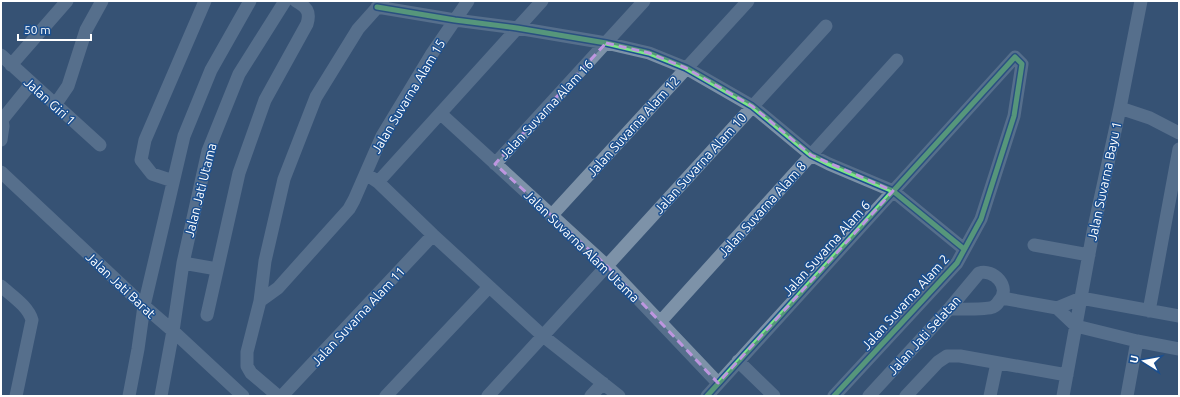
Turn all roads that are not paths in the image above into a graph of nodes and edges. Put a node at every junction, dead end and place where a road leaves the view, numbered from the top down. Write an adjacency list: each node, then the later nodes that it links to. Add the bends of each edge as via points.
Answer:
1 (67, 1): 20 (street)
2 (102, 1): 23 (street, via 86,30 68,86)
3 (205, 1): 36 (street, via 145,140 141,160 152,174)
4 (250, 1): 36 (street, via 211,70 184,136)
5 (285, 1): 44 (street, Jalan Jati Utama, via 239,74 208,151)
6 (296, 1): 46 (street, via 305,7 309,18 265,100 239,173)
7 (468, 1): 13 (street, Jalan Suvarna Alam 15)
8 (542, 1): 15 (street, Jalan Suvarna Alam 15)
9 (644, 1): 16 (street, Jalan Suvarna Alam 16)
10 (748, 1): 21 (street, Jalan Suvarna Alam 12)
11 (1141, 1): 25 (street, Jalan Suvarna Bayu 1)
12 (380, 4): 13 (street); 51 (street, via 358,29 316,98 284,179 265,261)
13 (455, 20): 15 (street); 35 (street, Jalan Suvarna Alam 15, via 430,55 382,136)
14 (826, 26): 24 (street, Jalan Suvarna Alam 10)
15 (517, 28): 16 (street); 26 (street, Jalan Suvarna Alam 15)
16 (606, 43): 21 (street, via 650,53); 33 (street, Jalan Suvarna Alam 16)
17 (1, 55): 20 (street, Jalan Giri 1)
18 (1015, 57): 38 (street, Jalan Suvarna Alam 6); 42 (street, Jalan Suvarna Alam 2, via 1022,64 1014,116 981,219)
19 (897, 60): 32 (street, Jalan Suvarna Alam 8)
20 (11, 65): 22 (street, Jalan Giri 1)
21 (686, 68): 24 (street); 39 (street, Jalan Suvarna Alam 12)
22 (32, 84): 23 (street, Jalan Giri 1); 27 (street)
23 (55, 105): 30 (street, Jalan Giri 1)
24 (752, 106): 32 (street); 45 (street, Jalan Suvarna Alam 10)
25 (1120, 108): 28 (street, via 1150,118); 43 (street, Jalan Suvarna Bayu 1)
26 (441, 114): 33 (street, Jalan Suvarna Alam Utama); 37 (street, Jalan Suvarna Alam 15)
27 (2, 120): 29 (street)
28 (1179, 133)
29 (1, 140)
30 (100, 145)
31 (1179, 149): 55 (street)
32 (811, 155): 38 (street); 58 (street, Jalan Suvarna Alam 8)
33 (495, 164): 39 (street, Jalan Suvarna Alam Utama)
34 (1, 172): 52 (street, Jalan Jati Barat)
35 (366, 174): 37 (street); 51 (street, Jalan Suvarna Alam 15, via 349,209 278,288)
36 (174, 181): 52 (street)
37 (378, 182): 40 (street)
38 (892, 191): 42 (street); 64 (street, Jalan Suvarna Alam 6)
39 (551, 216): 45 (street, Jalan Suvarna Alam Utama)
40 (433, 236): 48 (street); 74 (street, Jalan Suvarna Alam 11)
41 (1034, 245): 43 (street, Jalan Suvarna Bayu 1)
42 (964, 249): 81 (street, Jalan Suvarna Alam 2, via 957,263)
43 (1089, 255): 50 (street, Jalan Suvarna Bayu 1)
44 (183, 263): 46 (street); 60 (street, Jalan Jati Utama)
45 (607, 266): 58 (street, Jalan Suvarna Alam Utama); 61 (street, Jalan Suvarna Alam 10)
46 (217, 269): 56 (street)
47 (1, 286): 70 (street, via 27,309 32,320)
48 (489, 287): 61 (street); 75 (street)
49 (1002, 298): 53 (street); 54 (street, via 993,307); 54 (street, Jalan Jati Selatan, via 1003,285 991,274 983,272 979,273)
50 (1081, 298): 53 (street); 55 (street); 59 (street, Jalan Suvarna Bayu 1)
51 (260, 301): 73 (street, via 247,352 247,366 251,373)
52 (144, 306): 60 (street, Jalan Jati Barat); 69 (street)
53 (1057, 308): 59 (street)
54 (949, 309): 82 (street, Jalan Jati Selatan)
55 (1149, 311): 57 (street)
56 (207, 315)
57 (1179, 316)
58 (660, 322): 67 (street, Jalan Suvarna Alam Utama)
59 (1076, 326): 62 (street); 66 (street, Jalan Suvarna Bayu 1)
60 (173, 331): 71 (street, Jalan Jati Utama); 72 (street, Jalan Jati Barat)
61 (542, 336): 68 (street); 76 (street, Jalan Suvarna Alam 10)
62 (1137, 341): 63 (street); 86 (street)
63 (1179, 349)
64 (738, 361): 67 (street, Jalan Suvarna Alam 6); 80 (street)
65 (997, 363): 66 (street); 83 (street, via 946,356); 84 (street)
66 (1067, 375): 85 (street, Jalan Suvarna Bayu 1)
67 (718, 383): 79 (street, Jalan Suvarna Alam 6)
68 (603, 384): 77 (street); 78 (street)
69 (130, 393)
70 (16, 396)
71 (161, 396)
72 (243, 396)
73 (278, 396)
74 (282, 396)
75 (386, 396)
76 (488, 396)
77 (591, 396)
78 (619, 396)
79 (706, 396)
80 (774, 396)
81 (834, 396)
82 (868, 396)
83 (906, 396)
84 (990, 396)
85 (1063, 396)
86 (1127, 396)

